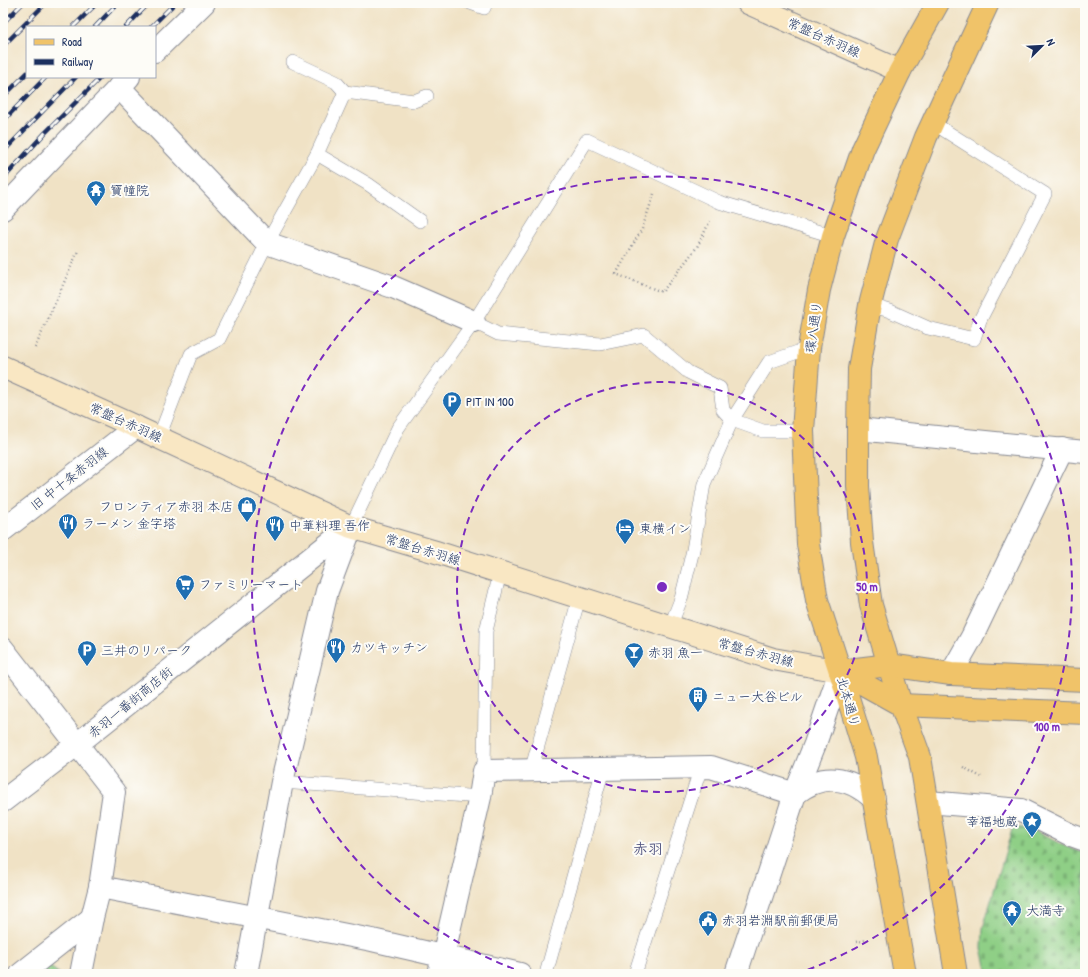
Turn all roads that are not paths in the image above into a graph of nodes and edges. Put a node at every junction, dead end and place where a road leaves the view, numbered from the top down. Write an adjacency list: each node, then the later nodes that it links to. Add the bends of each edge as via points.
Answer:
1 (204, 3): 7 (street)
2 (470, 3): 3 (lane, via 484,8)
3 (486, 3)
4 (748, 3): 9 (main road, 常盤台赤羽線)
5 (938, 3): 9 (main road, 環八通り)
6 (988, 3): 13 (main road)
7 (156, 50)
8 (293, 62): 11 (lane, via 336,82)
9 (900, 71): 17 (main road, 環八通り, via 862,149)
10 (124, 82): 15 (street); 18 (street)
11 (345, 92): 12 (lane, via 414,101); 14 (lane)
12 (428, 96)
13 (933, 123): 19 (main road, via 887,239); 19 (lane, via 1045,194 980,320 974,339 928,328)
14 (317, 154): 16 (lane, via 368,184); 18 (lane)
15 (3, 209)
16 (420, 221)
17 (833, 236): 20 (lane, via 719,202 587,140); 21 (main road, 環八通り, via 819,290)
18 (267, 243): 20 (street, via 393,287); 27 (lane, via 219,339 191,354)
19 (870, 305): 25 (main road, via 859,369)
20 (474, 322): 23 (lane, via 498,334 600,344 644,335 688,372 720,388 723,410); 30 (lane, via 398,428)
21 (809, 348): 23 (lane, via 769,362); 26 (main road, 環八通り)
22 (3, 367): 24 (main road, 常盤台赤羽線)
23 (732, 420): 26 (lane, via 764,432); 34 (lane, via 704,484 693,550 681,599)
24 (136, 427): 27 (main road, 常盤台赤羽線); 31 (street, 旧 中十条赤羽線)
25 (858, 429): 28 (street); 36 (main road, via 858,486 862,542 871,604)
26 (803, 431): 37 (main road, 環八通り, via 808,544 817,600)
27 (159, 437): 30 (main road, 常盤台赤羽線)
28 (1062, 449): 29 (street); 38 (street, via 972,637)
29 (1085, 452)
30 (351, 526): 32 (main road, 常盤台赤羽線); 42 (street, 赤羽一番街商店街); 47 (street, via 327,591)
31 (3, 530)
32 (500, 573): 33 (main road, 常盤台赤羽線); 46 (lane, via 486,631)
33 (579, 598): 34 (main road, 常盤台赤羽線); 45 (lane)
34 (670, 627): 37 (main road, 常盤台赤羽線, via 773,659)
35 (3, 650): 42 (street)
36 (889, 665): 37 (main road, 北本通り); 38 (main road, 北本通り); 40 (main road)
37 (840, 671): 40 (main road); 48 (street); 50 (main road, 北本通り, via 866,757)
38 (951, 674): 39 (main road, 北本通り)
39 (1085, 680)
40 (901, 705): 41 (main road); 52 (main road, via 920,756)
41 (1085, 713)
42 (76, 745): 51 (street, 赤羽一番街商店街); 54 (street, via 114,792)
43 (701, 767): 44 (street); 48 (street, via 711,767); 63 (lane)
44 (604, 769): 45 (street); 62 (lane)
45 (531, 771): 46 (street)
46 (484, 772): 49 (street)
47 (282, 782): 49 (lane); 55 (street)
48 (795, 794): 50 (street, via 802,788 828,779 852,783); 64 (street)
49 (480, 796): 57 (street)
50 (874, 799): 65 (main road, 北本通り)
51 (3, 802)
52 (928, 802): 53 (street, via 1020,810); 66 (main road)
53 (1085, 840)
54 (100, 887): 55 (street); 56 (street)
55 (256, 917): 57 (street, via 372,940); 60 (street)
56 (92, 918): 58 (street); 59 (street)
57 (442, 965): 61 (street)
58 (21, 974)
59 (81, 974)
60 (246, 974)
61 (520, 974)
62 (546, 974)
63 (635, 974)
64 (736, 974)
65 (905, 974)
66 (956, 974)

